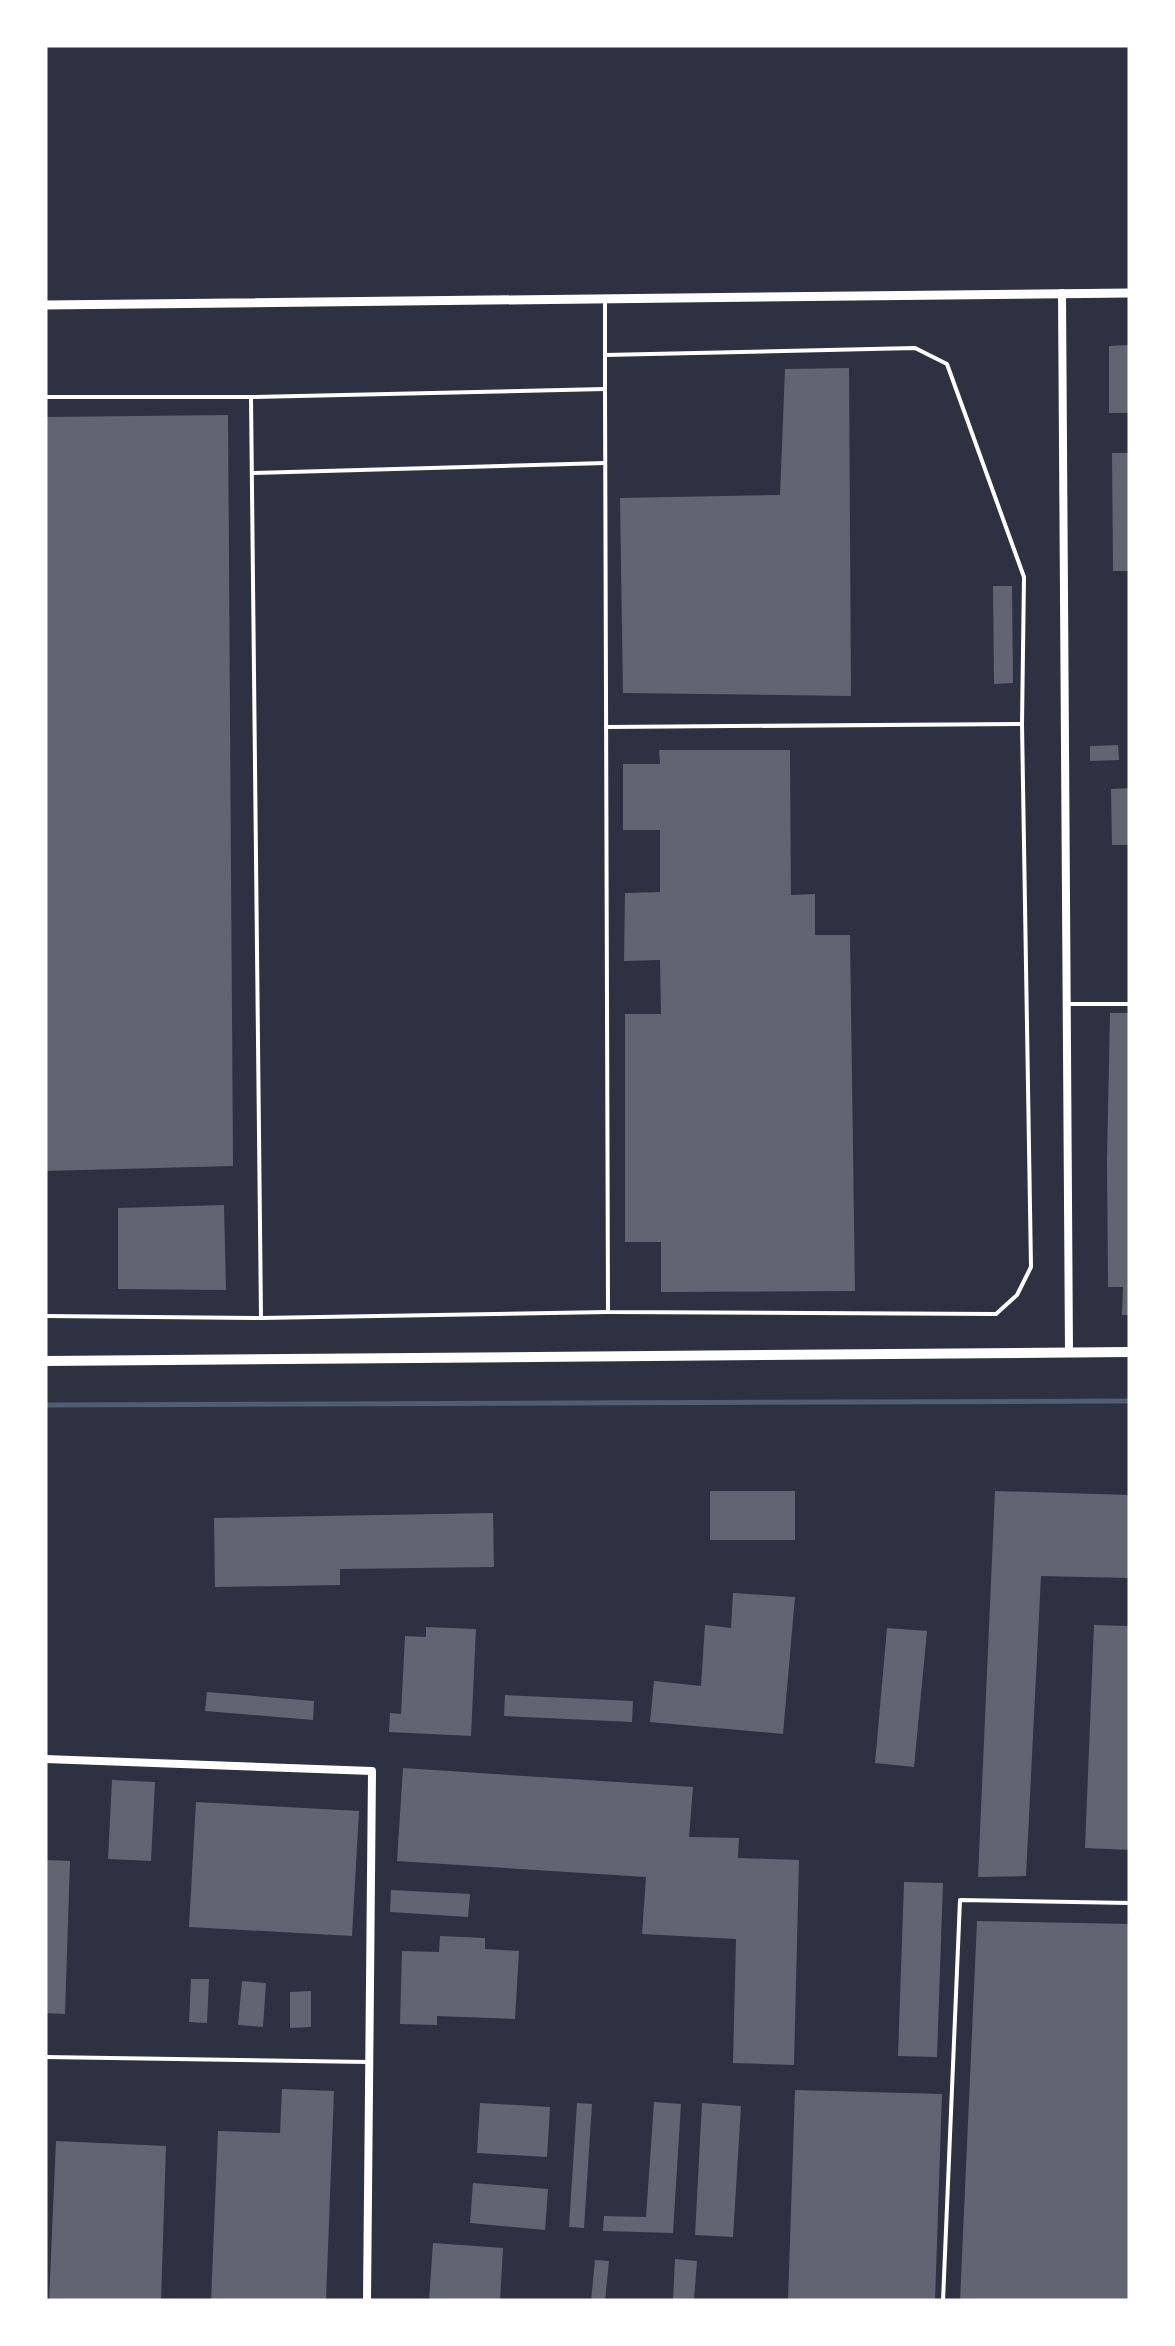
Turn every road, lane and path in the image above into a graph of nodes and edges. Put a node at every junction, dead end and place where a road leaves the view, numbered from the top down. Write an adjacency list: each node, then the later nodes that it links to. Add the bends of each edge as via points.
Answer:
1 (1130, 292): 2 (street)
2 (1062, 293): 3 (street); 13 (street)
3 (604, 298): 4 (street); 5 (lane)
4 (45, 304)
5 (605, 355): 6 (lane); 11 (lane, via 915,348 947,364 1024,577)
6 (605, 388): 7 (lane); 9 (lane)
7 (252, 396): 8 (lane); 10 (lane)
8 (45, 397)
9 (605, 462): 10 (lane); 12 (lane)
10 (252, 473): 17 (lane)
11 (1022, 724): 12 (lane); 15 (lane, via 1030,1267 1017,1295 996,1314)
12 (606, 727): 15 (lane)
13 (1067, 1004): 14 (lane); 18 (street)
14 (1130, 1004)
15 (608, 1312): 17 (lane)
16 (45, 1316): 17 (lane)
17 (261, 1318)
18 (1069, 1352): 19 (main road); 20 (main road)
19 (1130, 1352)
20 (45, 1361)
21 (45, 1760): 24 (street, via 372,1770)
22 (1130, 1903): 26 (lane, via 960,1900)
23 (45, 2057): 24 (lane)
24 (369, 2062): 25 (street)
25 (367, 2301)
26 (944, 2301)

